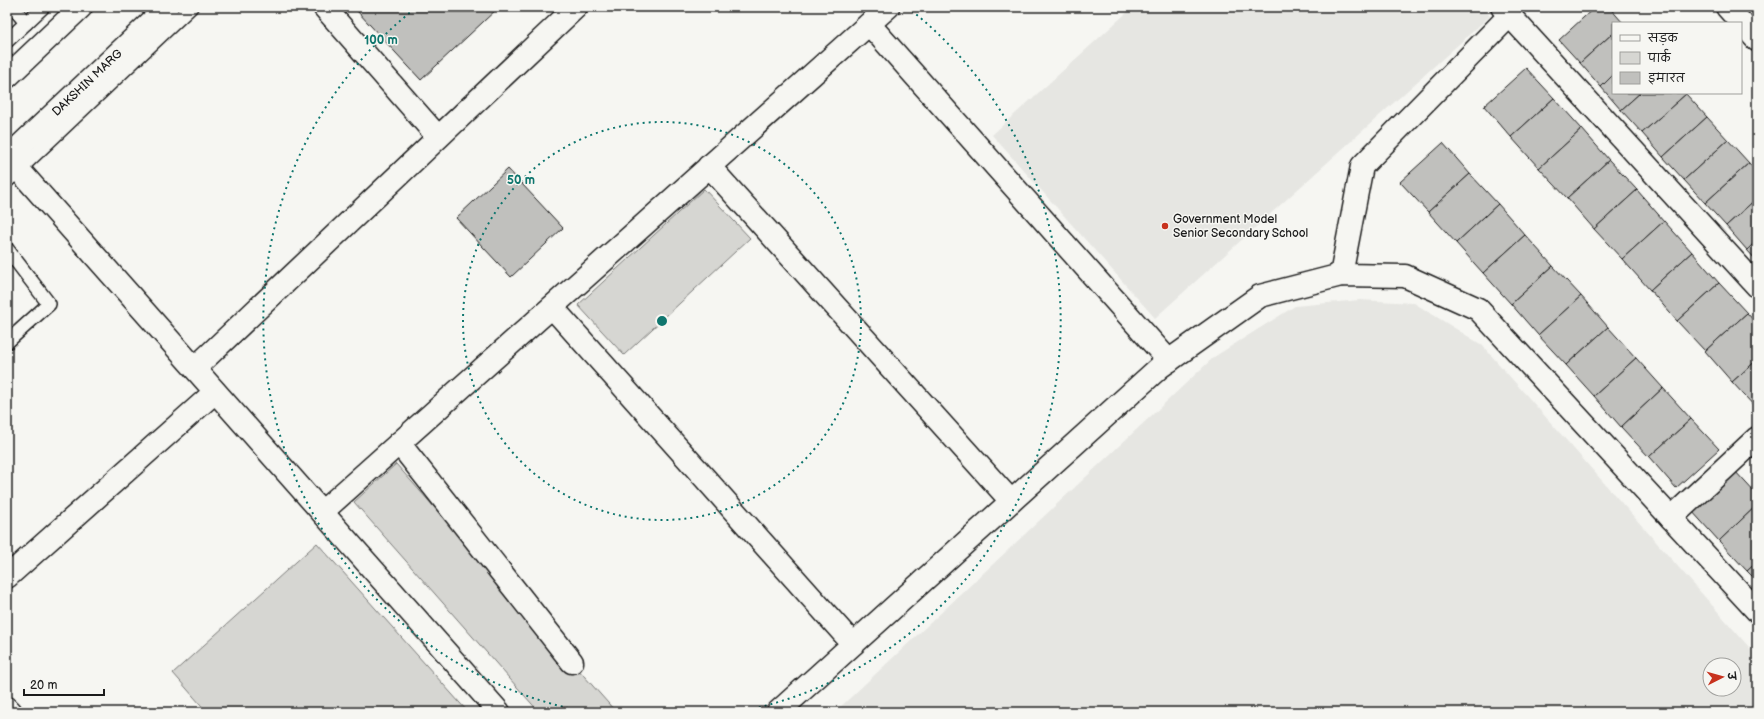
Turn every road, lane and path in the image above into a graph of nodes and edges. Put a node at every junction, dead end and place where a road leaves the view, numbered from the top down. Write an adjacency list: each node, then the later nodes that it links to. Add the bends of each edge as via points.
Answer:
1 (13, 7): 12 (lane)
2 (42, 7): 12 (lane)
3 (81, 7): 17 (street)
4 (166, 7): 20 (street, DAKSHIN MARG)
5 (191, 7): 20 (lane)
6 (324, 7): 18 (street)
7 (576, 7): 18 (street)
8 (888, 7): 14 (street)
9 (1728, 7): 11 (street)
10 (1506, 11): 22 (street, via 1362,166); 23 (street)
11 (1741, 22)
12 (26, 23): 16 (lane)
13 (1742, 23): 15 (street)
14 (870, 24): 19 (street); 26 (street)
15 (1757, 40)
16 (7, 41)
17 (7, 77)
18 (438, 137): 27 (street)
19 (709, 166): 24 (street); 31 (street)
20 (11, 169): 27 (street)
21 (7, 249): 25 (lane, via 49,304)
22 (1341, 275): 26 (street, via 1260,296); 33 (street, via 1406,276 1478,309)
23 (1757, 286)
24 (552, 307): 30 (street); 36 (street)
25 (7, 342)
26 (1169, 361): 31 (street)
27 (195, 368): 28 (street)
28 (216, 392): 32 (street); 34 (street)
29 (1757, 438): 33 (street)
30 (399, 443): 32 (street); 37 (street)
31 (1011, 501): 36 (street)
32 (322, 512): 40 (street)
33 (1671, 518): 35 (street)
34 (7, 577)
35 (1757, 611)
36 (854, 644): 41 (street)
37 (572, 662)
38 (7, 708): 39 (street)
39 (11, 712)
40 (499, 712)
41 (778, 712)

